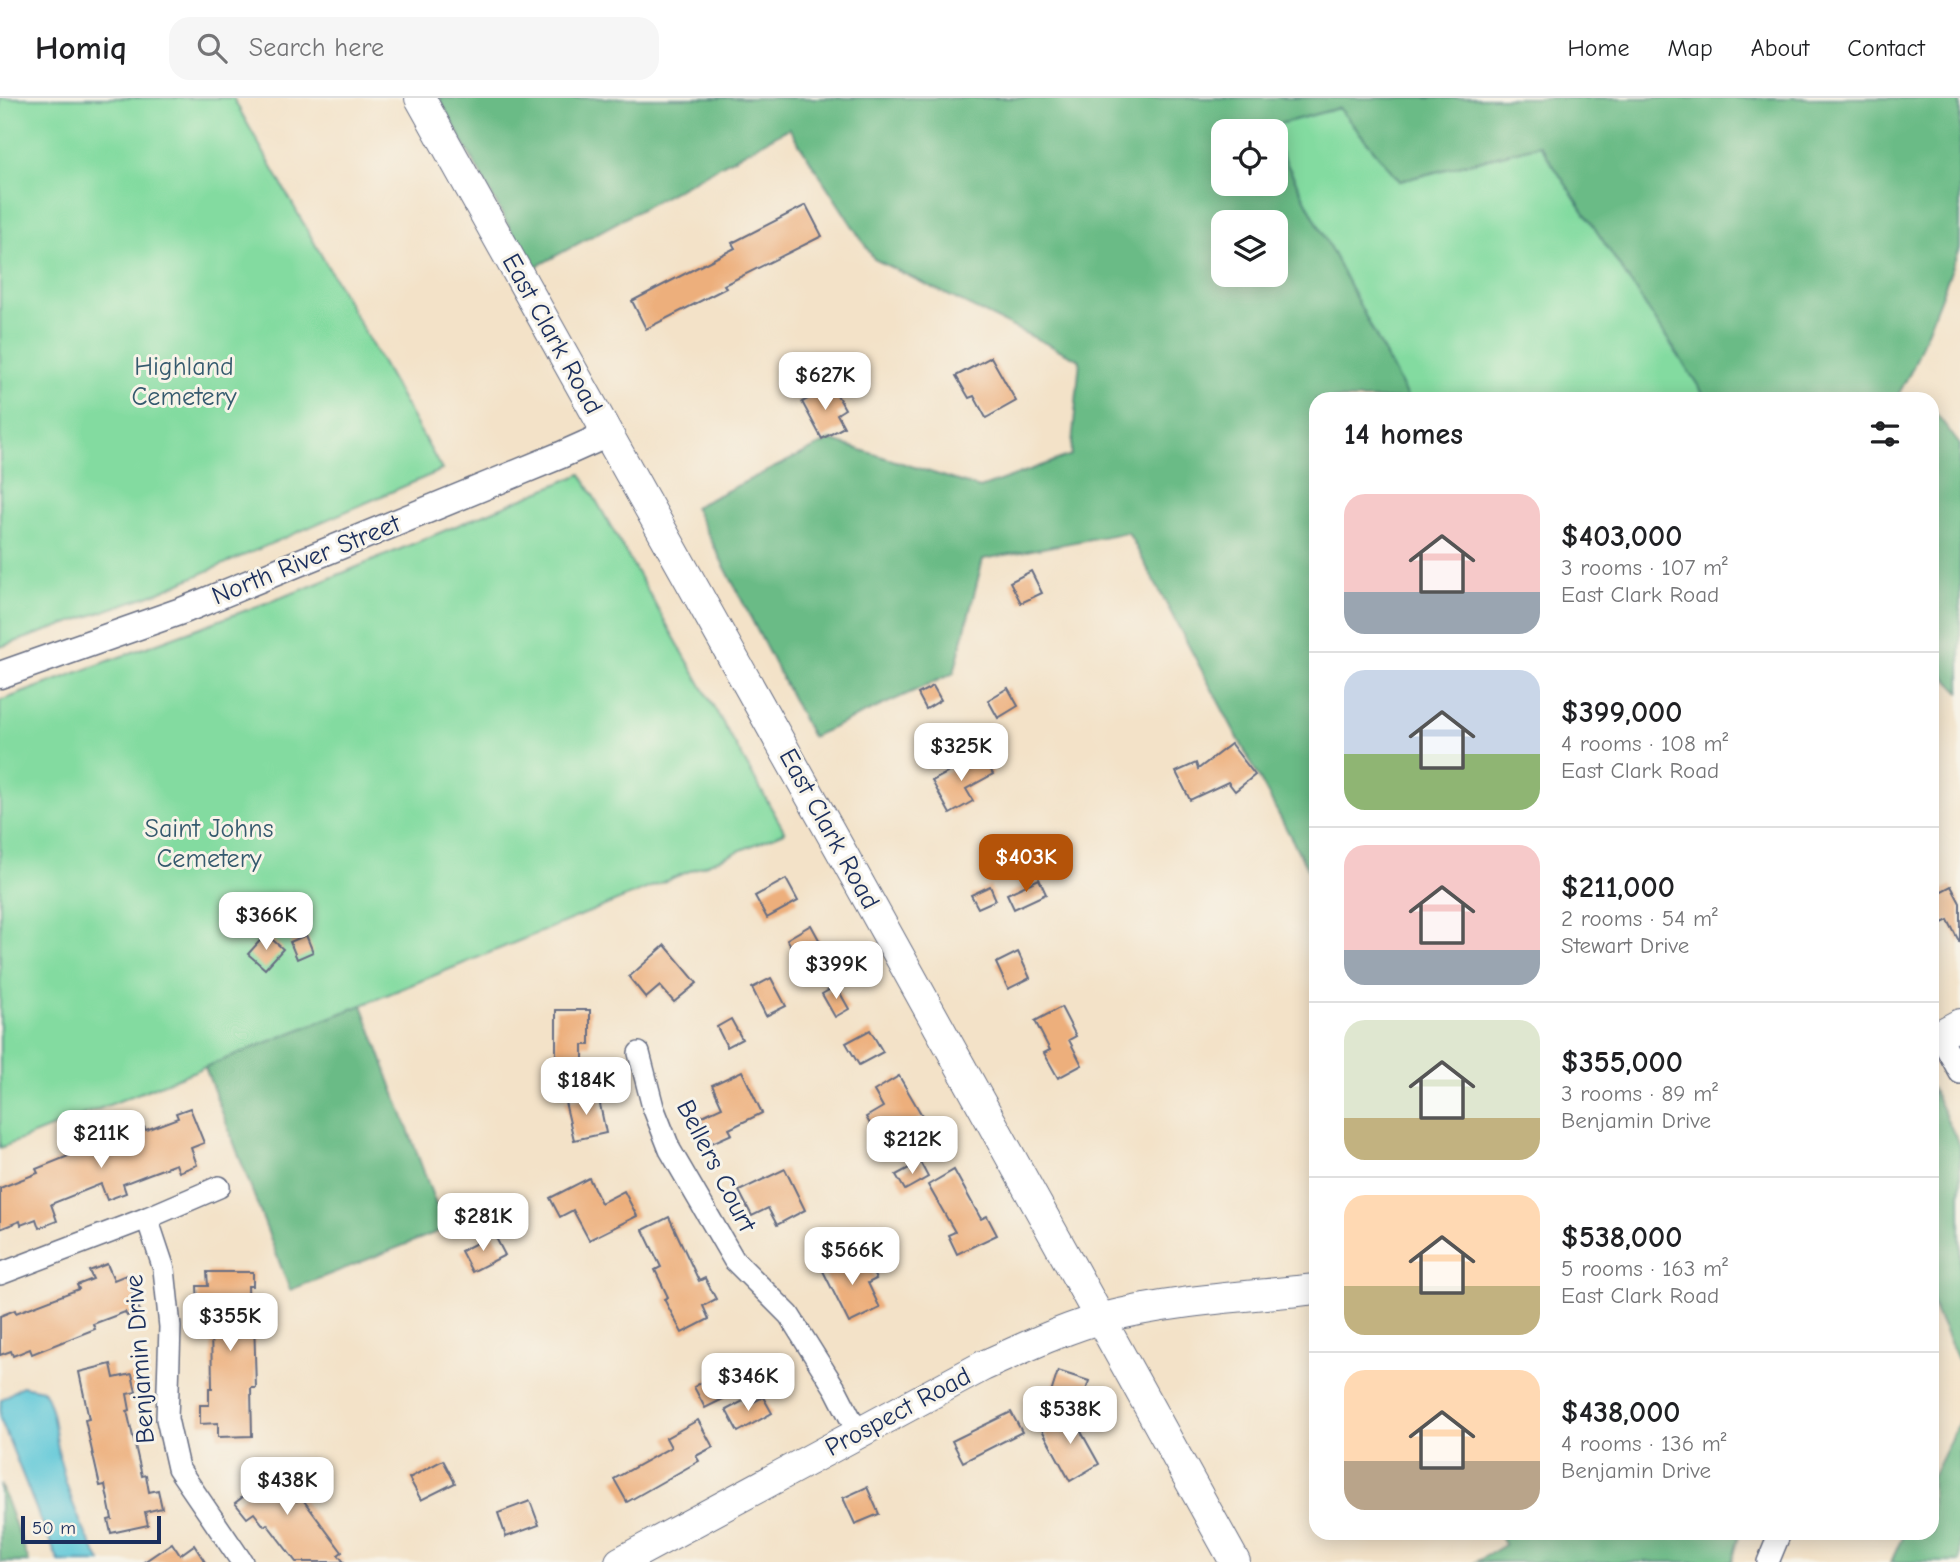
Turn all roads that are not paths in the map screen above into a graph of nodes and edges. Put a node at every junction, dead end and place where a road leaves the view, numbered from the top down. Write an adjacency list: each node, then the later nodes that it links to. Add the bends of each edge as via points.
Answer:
1 (420, 98): 2 (main road, East Clark Road)
2 (608, 434): 3 (street, North River Street, via 184,610); 11 (main road, East Clark Road)
3 (0, 675)
4 (1944, 1033): 6 (street)
5 (639, 1053): 12 (street, Bellers Court, via 670,1150 734,1260 789,1315)
6 (1960, 1073)
7 (219, 1187): 8 (street)
8 (147, 1218): 9 (street); 14 (street, Benjamin Drive, via 164,1269 170,1327 167,1419 178,1468)
9 (0, 1274)
10 (1309, 1290): 11 (main road, Prospect Road, via 1147,1308)
11 (1100, 1319): 12 (main road, Prospect Road, via 983,1366); 16 (main road, East Clark Road)
12 (858, 1433): 15 (main road, Prospect Road)
13 (1777, 1540): 17 (street)
14 (242, 1562)
15 (620, 1562)
16 (1235, 1562)
17 (1768, 1562)

